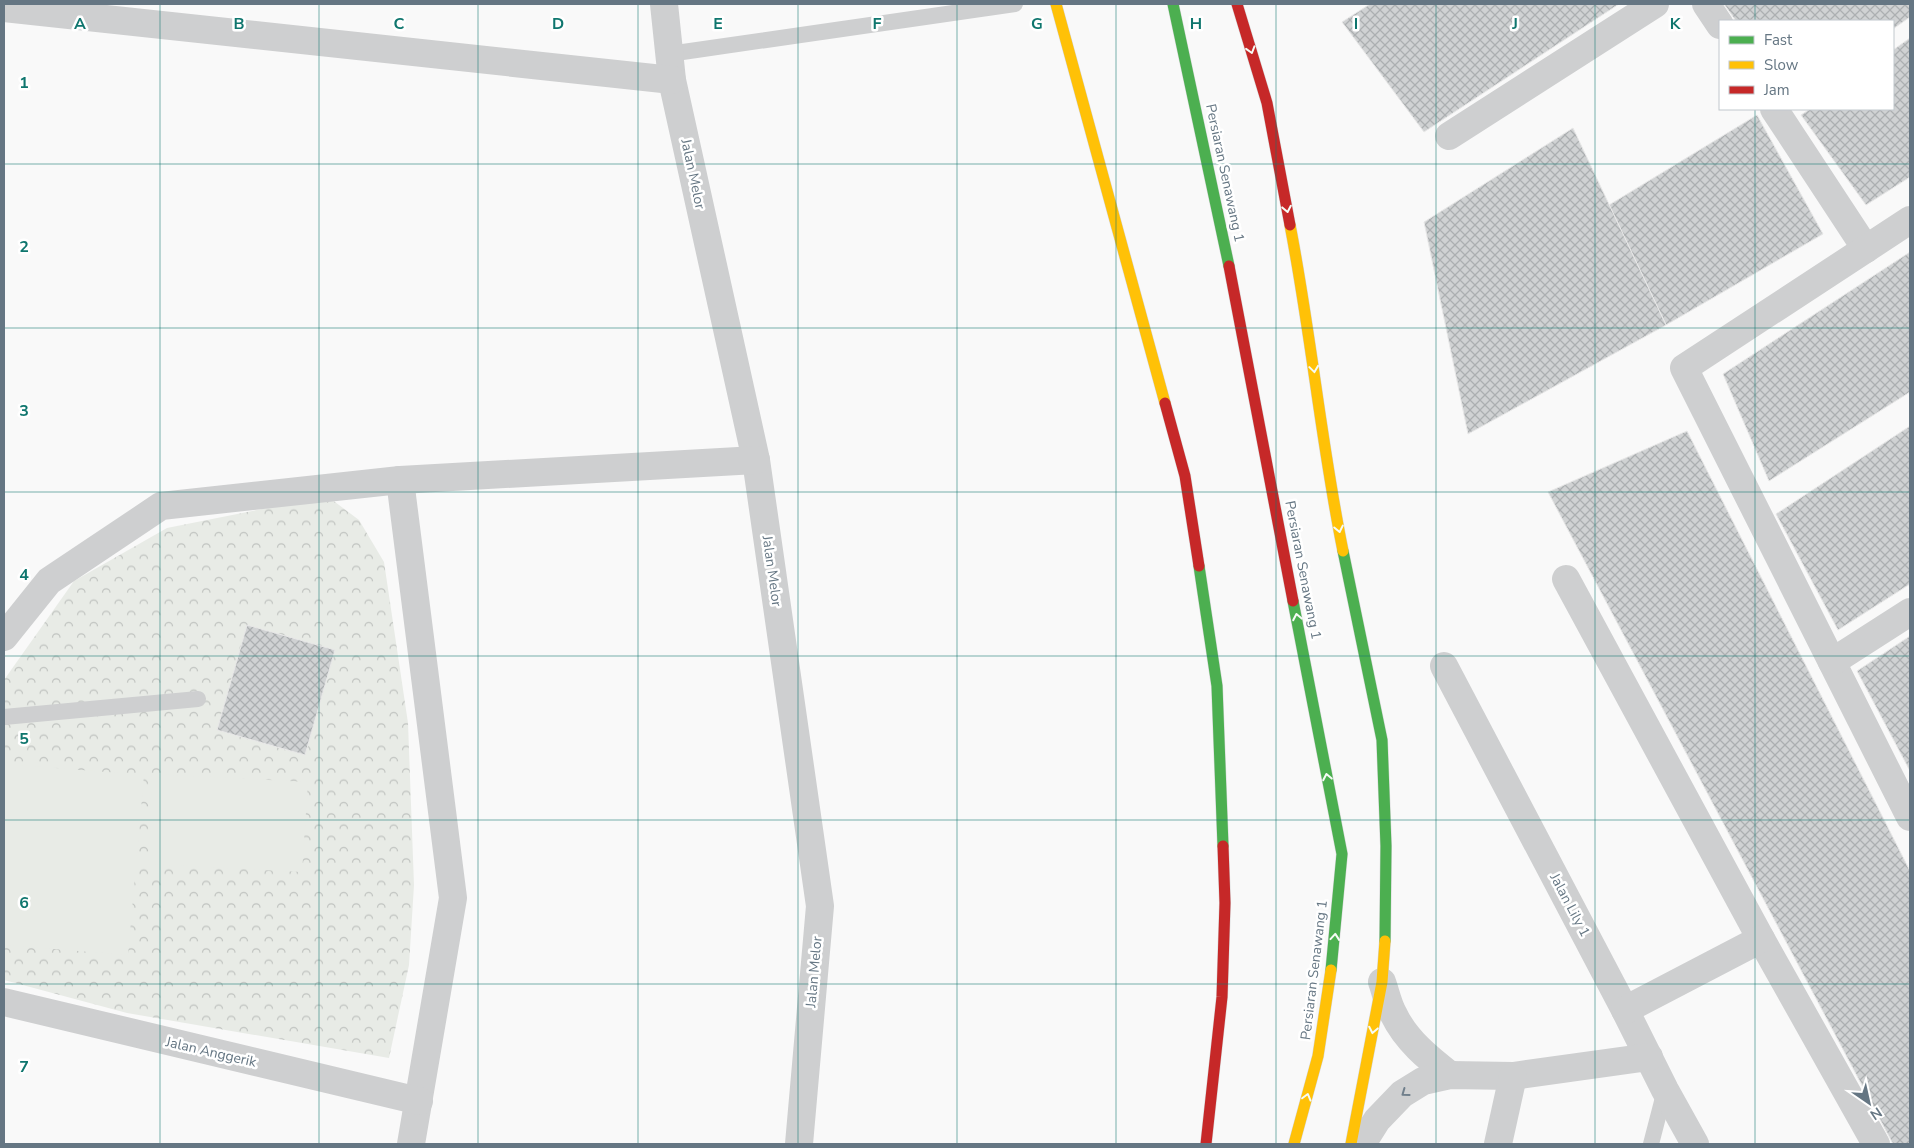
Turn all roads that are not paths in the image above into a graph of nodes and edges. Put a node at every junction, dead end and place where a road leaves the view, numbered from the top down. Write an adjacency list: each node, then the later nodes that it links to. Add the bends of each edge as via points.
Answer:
1 (664, 4): 10 (street, Jalan Melor)
2 (1014, 4): 10 (lane)
3 (1056, 4): 36 (main road, via 1185,476 1217,686 1225,903 1222,997)
4 (1173, 4): 37 (main road, Persiaran Senawang 1, one-way to 4, via 1318,1056 1333,954 1342,854 1223,234)
5 (1237, 4): 26 (main road, one-way to 26, via 1269,112 1301,281 1335,510 1382,740 1386,846)
6 (1654, 4): 12 (street)
7 (1706, 4): 9 (street)
8 (4, 8): 10 (street)
9 (1719, 24)
10 (671, 67): 15 (street, Jalan Melor)
11 (1775, 110): 14 (street)
12 (1449, 136)
13 (1910, 220): 14 (street)
14 (1866, 250): 20 (street, via 1684,368)
15 (756, 460): 16 (street); 35 (street, Jalan Melor, via 820,906)
16 (400, 480): 19 (street, via 161,506 49,581); 33 (street, via 453,898)
17 (1566, 579): 25 (street)
18 (1910, 612): 20 (street)
19 (4, 637)
20 (1832, 662): 24 (street)
21 (1444, 666): 28 (street, Jalan Lily 1)
22 (198, 699): 23 (lane)
23 (4, 717)
24 (1910, 817)
25 (1761, 939): 28 (street); 43 (street)
26 (1382, 982): 30 (street, via 1393,1014 1404,1032 1424,1055); 38 (main road, one-way to 38)
27 (4, 1002): 33 (street, Jalan Anggerik)
28 (1625, 1010): 29 (street, Jalan Lily 1)
29 (1649, 1058): 31 (street); 32 (street, Jalan Lily 1)
30 (1450, 1075): 31 (street); 39 (street, one-way to 39, via 1423,1081 1402,1094 1377,1120)
31 (1513, 1076): 40 (street)
32 (1664, 1090): 41 (lane); 42 (street, Jalan Lily 1)
33 (419, 1101): 34 (street)
34 (411, 1144)
35 (799, 1144)
36 (1206, 1144)
37 (1294, 1144)
38 (1351, 1144)
39 (1362, 1144)
40 (1498, 1144)
41 (1651, 1144)
42 (1695, 1144)
43 (1876, 1144)

